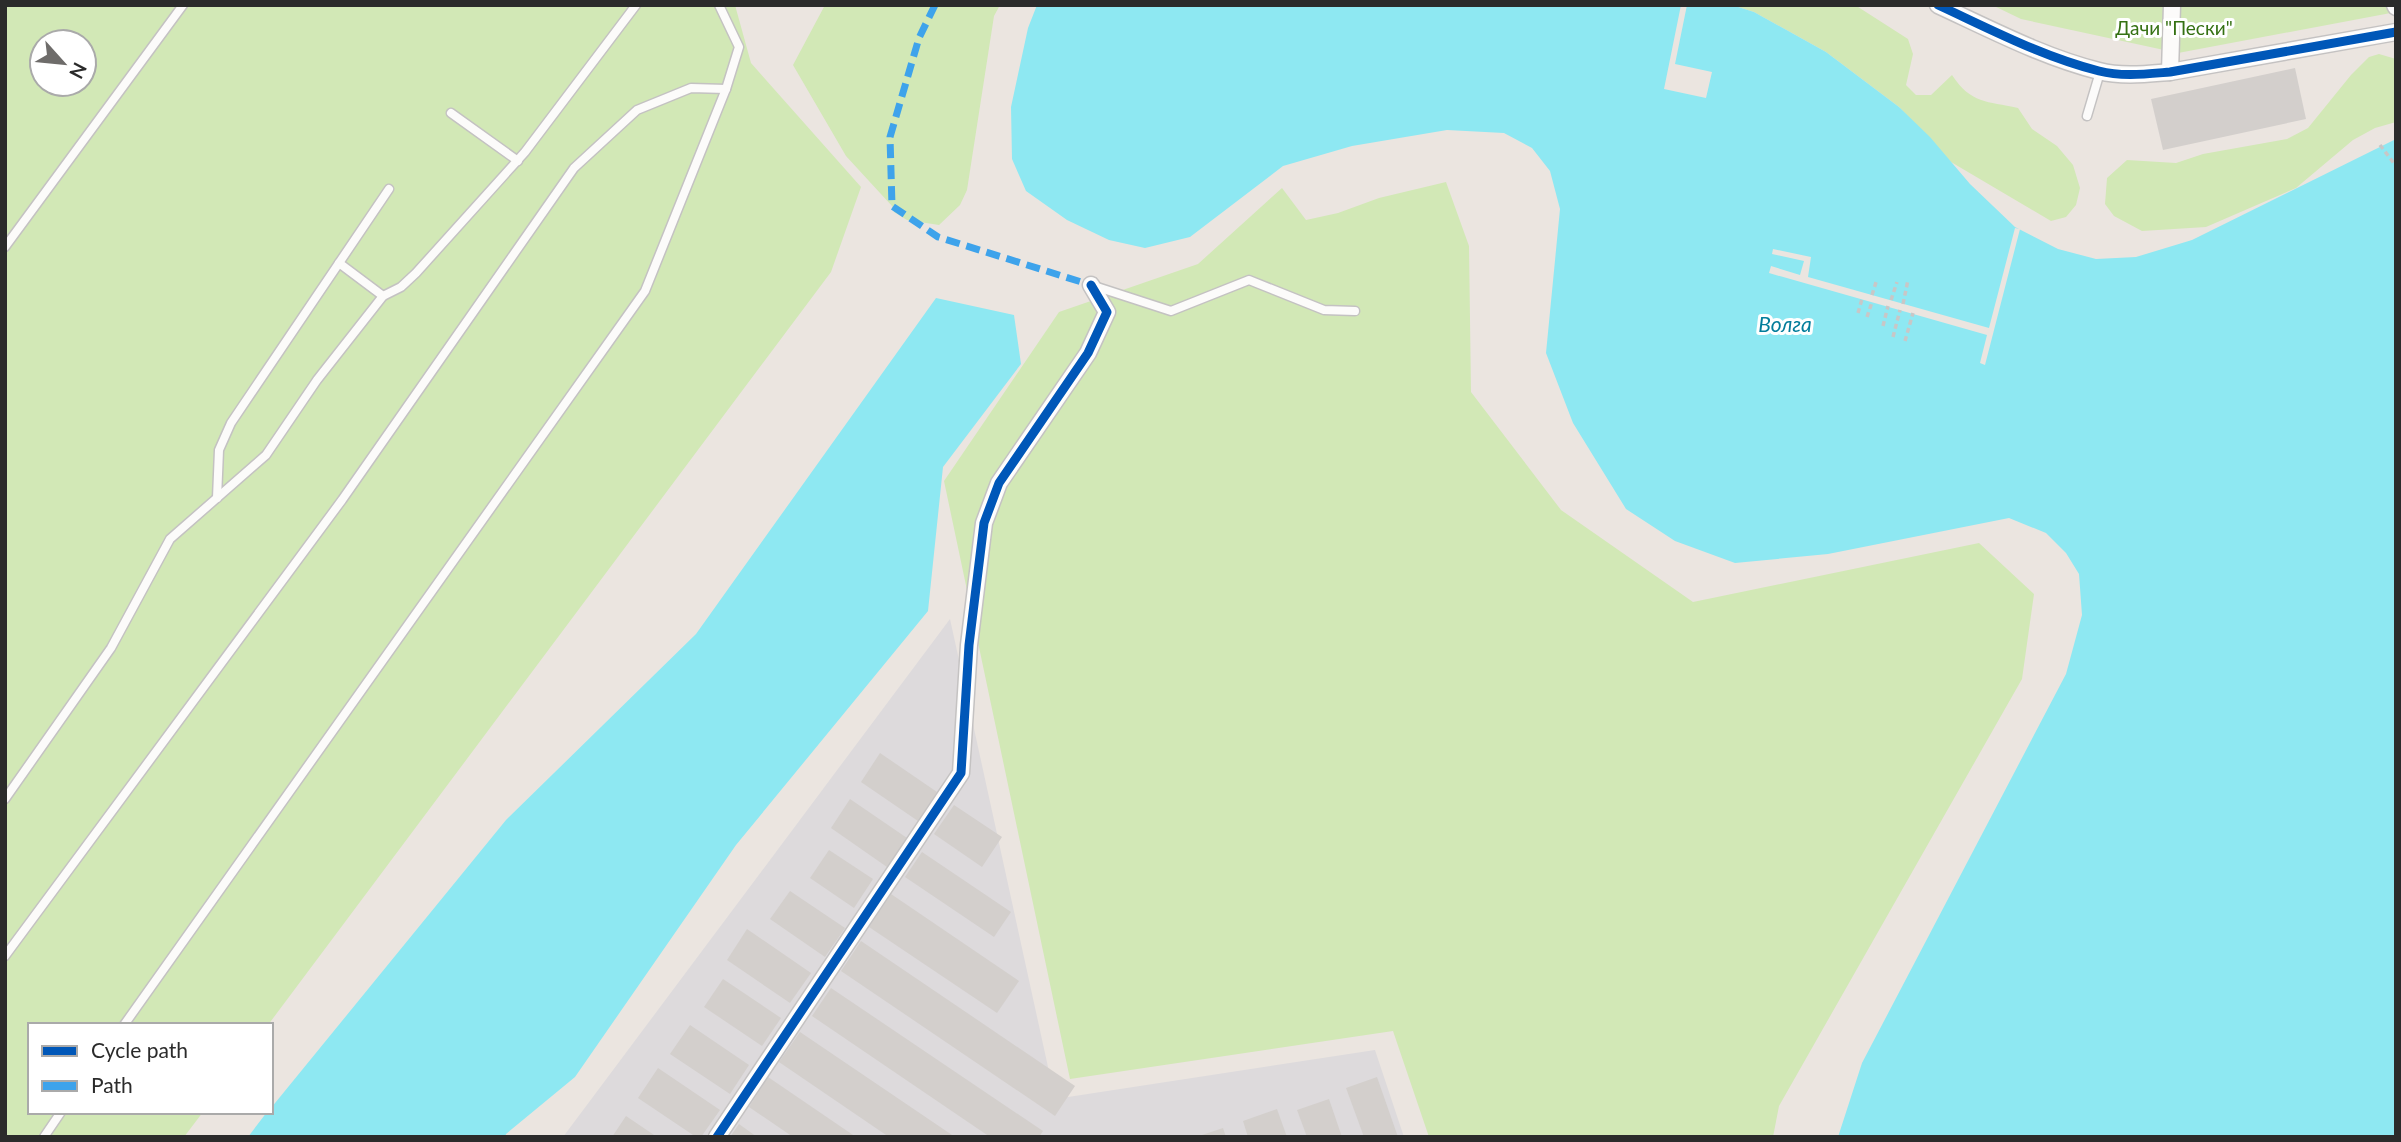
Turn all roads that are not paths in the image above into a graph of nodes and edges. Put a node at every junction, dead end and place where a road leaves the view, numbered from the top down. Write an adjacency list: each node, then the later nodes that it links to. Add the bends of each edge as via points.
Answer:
1 (183, 5): 14 (lane)
2 (636, 5): 12 (lane)
3 (719, 5): 9 (lane, via 739,47)
4 (1938, 5): 7 (street, via 2026,46)
5 (2172, 5): 8 (street)
6 (2396, 32): 8 (street)
7 (2100, 72): 8 (street); 11 (lane)
8 (2170, 72)
9 (726, 89): 21 (lane, via 691,88 638,110 574,168 342,500); 22 (lane, via 645,291)
10 (451, 113): 12 (lane)
11 (2087, 116)
12 (518, 160): 17 (lane, via 416,273)
13 (389, 189): 15 (lane)
14 (5, 247)
15 (339, 263): 17 (lane); 19 (lane, via 231,423 219,450)
16 (1091, 285): 18 (lane, via 1171,310 1249,280 1324,310); 25 (street, via 1107,312 1088,353 999,483 984,523 961,773)
17 (383, 296): 19 (lane, via 266,455)
18 (1355, 311)
19 (216, 498): 20 (lane, via 170,539 111,648)
20 (5, 799)
21 (5, 956)
22 (125, 1023)
23 (60, 1114): 24 (lane)
24 (44, 1137)
25 (717, 1137)

